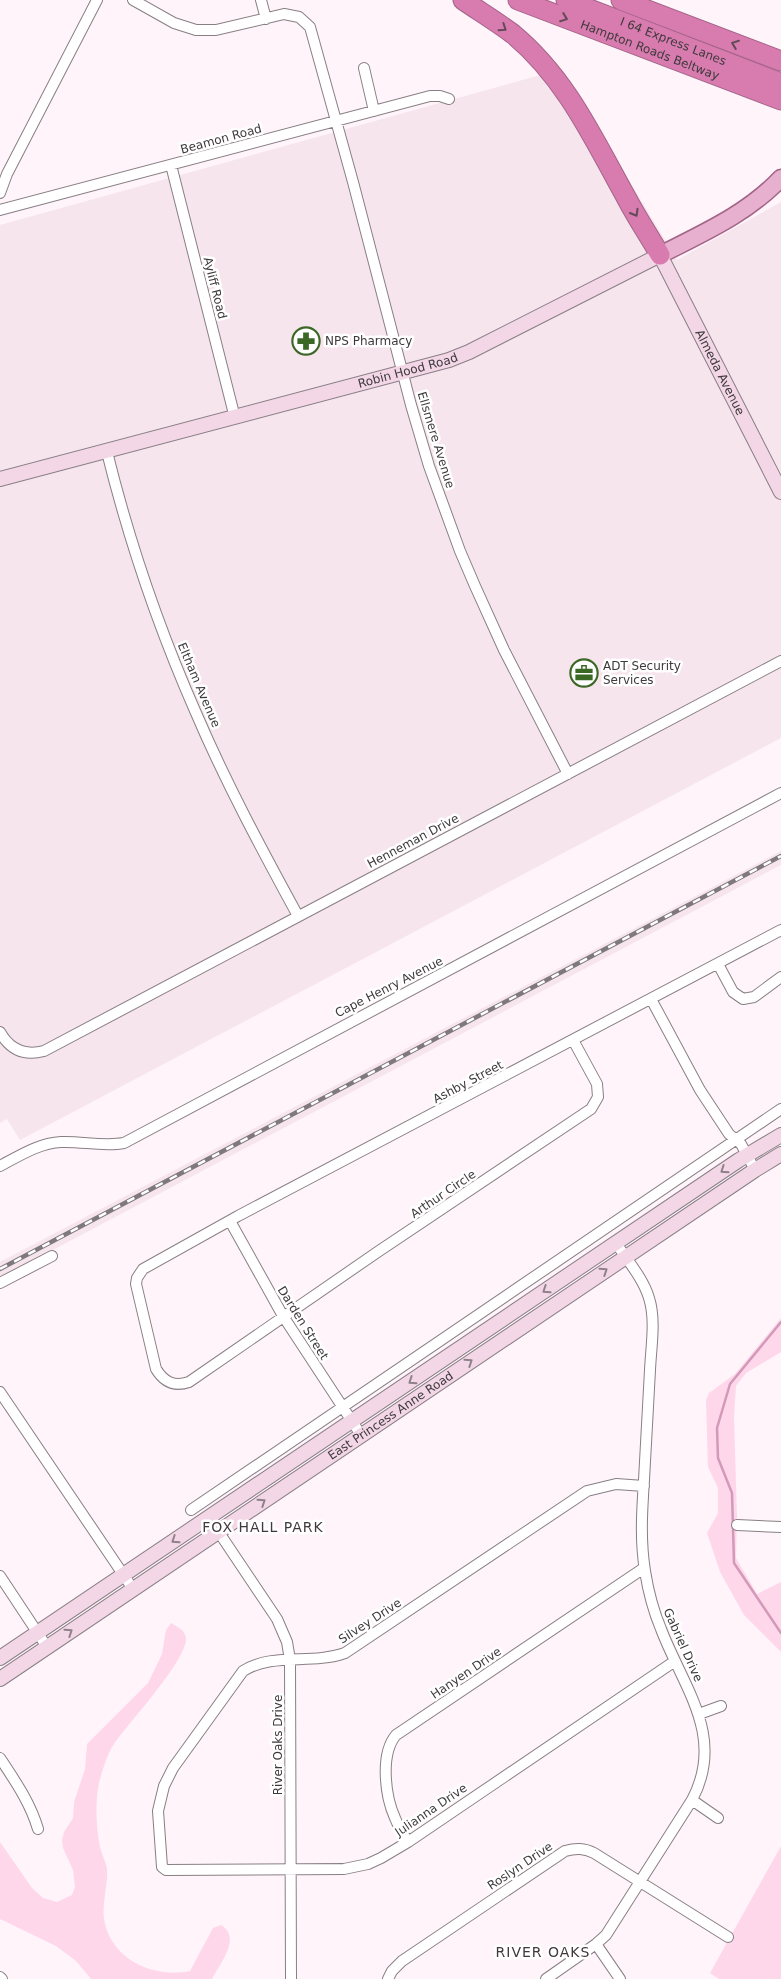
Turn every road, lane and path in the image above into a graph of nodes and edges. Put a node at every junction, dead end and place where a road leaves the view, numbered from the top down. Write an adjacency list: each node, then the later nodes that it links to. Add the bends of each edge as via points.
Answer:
1 (97, 0): 19 (street)
2 (133, 0): 8 (street, Ellsmere Avenue, via 174,23 196,30 216,30)
3 (261, 0): 8 (street)
4 (462, 0): 21 (highway, one-way to 21, via 513,34 559,83 590,130)
5 (518, 0): 13 (highway, Hampton Roads Beltway, one-way to 13)
6 (566, 0): 11 (highway, I 64 Express Lanes)
7 (621, 0): 9 (highway, one-way to 7)
8 (266, 19): 15 (street, Ellsmere Avenue, via 292,15 310,27)
9 (781, 61)
10 (364, 68): 14 (street)
11 (781, 82)
12 (449, 99): 14 (street, Beamon Road, via 430,96)
13 (781, 100)
14 (374, 111): 15 (street, Beamon Road)
15 (336, 121): 16 (street, Beamon Road); 22 (street, Ellsmere Avenue)
16 (171, 165): 20 (street, Beamon Road); 23 (street, Ayliff Road)
17 (781, 178): 18 (main road, Robin Hood Road)
18 (775, 187): 21 (main road, Robin Hood Road, via 736,216)
19 (0, 193)
20 (0, 210)
21 (660, 255): 22 (main road, Robin Hood Road, via 469,352); 26 (main road, Almeda Avenue)
22 (403, 374): 23 (main road, Robin Hood Road); 28 (street, Ellsmere Avenue, via 429,466 460,550 504,650)
23 (236, 418): 24 (main road, Robin Hood Road)
24 (107, 452): 25 (main road, Robin Hood Road); 30 (street, Eltham Avenue, via 144,581 195,713 246,821)
25 (0, 479)
26 (781, 492)
27 (781, 661): 28 (street, Henneman Drive)
28 (568, 774): 30 (street, Henneman Drive)
29 (781, 792): 42 (street, Cape Henry Avenue, via 124,1143 60,1142 33,1149)
30 (298, 916): 35 (street, Henneman Drive, via 44,1051 20,1052 9,1045)
31 (781, 930): 32 (street, Ashby Street)
32 (718, 964): 33 (street, via 733,992 743,999 754,997); 34 (street, Ashby Street)
33 (781, 977)
34 (651, 999): 36 (street, Ashby Street); 39 (street, via 700,1090 729,1134)
35 (0, 1032)
36 (573, 1040): 44 (street, Ashby Street); 49 (street, Arthur Circle, via 597,1084 598,1098 592,1109)
37 (781, 1109): 39 (street)
38 (781, 1135): 41 (main road, East Princess Anne Road)
39 (736, 1139): 41 (street); 52 (street)
40 (781, 1154): 43 (main road, East Princess Anne Road)
41 (747, 1155): 43 (street); 45 (main road, East Princess Anne Road, one-way to 45)
42 (0, 1166)
43 (755, 1170): 47 (main road, East Princess Anne Road)
44 (230, 1221): 49 (street, Darden Street); 50 (street, Ashby Street, via 143,1269 136,1284 156,1368 160,1376 170,1383 189,1382)
45 (616, 1242): 47 (street, Gabriel Drive); 53 (main road, East Princess Anne Road, one-way to 53)
46 (52, 1256): 48 (street)
47 (625, 1257): 54 (main road, East Princess Anne Road, one-way to 47); 55 (street, Gabriel Drive, via 644,1287 651,1308)
48 (0, 1283)
49 (283, 1316): 50 (street, Arthur Circle); 52 (street, Darden Street)
50 (245, 1343)
51 (0, 1392): 61 (street)
52 (343, 1407): 53 (street, Darden Street); 56 (street)
53 (352, 1421): 54 (street, Darden Street); 61 (main road, East Princess Anne Road, one-way to 61)
54 (361, 1435): 59 (main road, East Princess Anne Road, one-way to 54)
55 (644, 1486): 60 (street, Gabriel Drive); 67 (street, Silvey Drive, via 607,1485 587,1491 356,1647 321,1660)
56 (191, 1510)
57 (737, 1525): 58 (street)
58 (781, 1527)
59 (218, 1531): 63 (main road, East Princess Anne Road); 67 (street, River Oaks Drive, via 277,1619 287,1642)
60 (644, 1568): 68 (street, Gabriel Drive, via 661,1630); 76 (street, Hanyen Drive, via 396,1735 387,1750 387,1791 394,1817)
61 (124, 1575): 63 (street); 64 (main road, East Princess Anne Road)
62 (0, 1576): 64 (street)
63 (133, 1589): 65 (main road, East Princess Anne Road, one-way to 63)
64 (38, 1633): 65 (street); 66 (main road, East Princess Anne Road)
65 (47, 1647): 69 (main road, East Princess Anne Road)
66 (0, 1658)
67 (290, 1660): 77 (street, Silvey Drive, via 261,1662 244,1671 171,1772 158,1811 161,1863); 78 (street, River Oaks Drive)
68 (675, 1661): 71 (street, Gabriel Drive); 76 (street, Julianna Drive)
69 (0, 1678)
70 (721, 1706): 71 (street)
71 (699, 1714): 73 (street, Gabriel Drive, via 706,1747 705,1760)
72 (0, 1758): 75 (street, via 32,1809)
73 (692, 1800): 74 (street); 79 (street, Gabriel Drive)
74 (718, 1818)
75 (38, 1829)
76 (408, 1842): 78 (street, Julianna Drive, via 381,1858 355,1867)
77 (166, 1870): 78 (street, Julianna Drive)
78 (291, 1870): 82 (street, River Oaks Drive)
79 (640, 1883): 80 (street, Roslyn Drive); 81 (street, Gabriel Drive, via 613,1926); 83 (street, Roslyn Drive, via 589,1851 565,1851 402,1961)
80 (728, 1937)
81 (596, 1944): 84 (street, Gabriel Drive); 85 (street)
82 (291, 1979)
83 (388, 1979)
84 (546, 1979)
85 (620, 1979)

